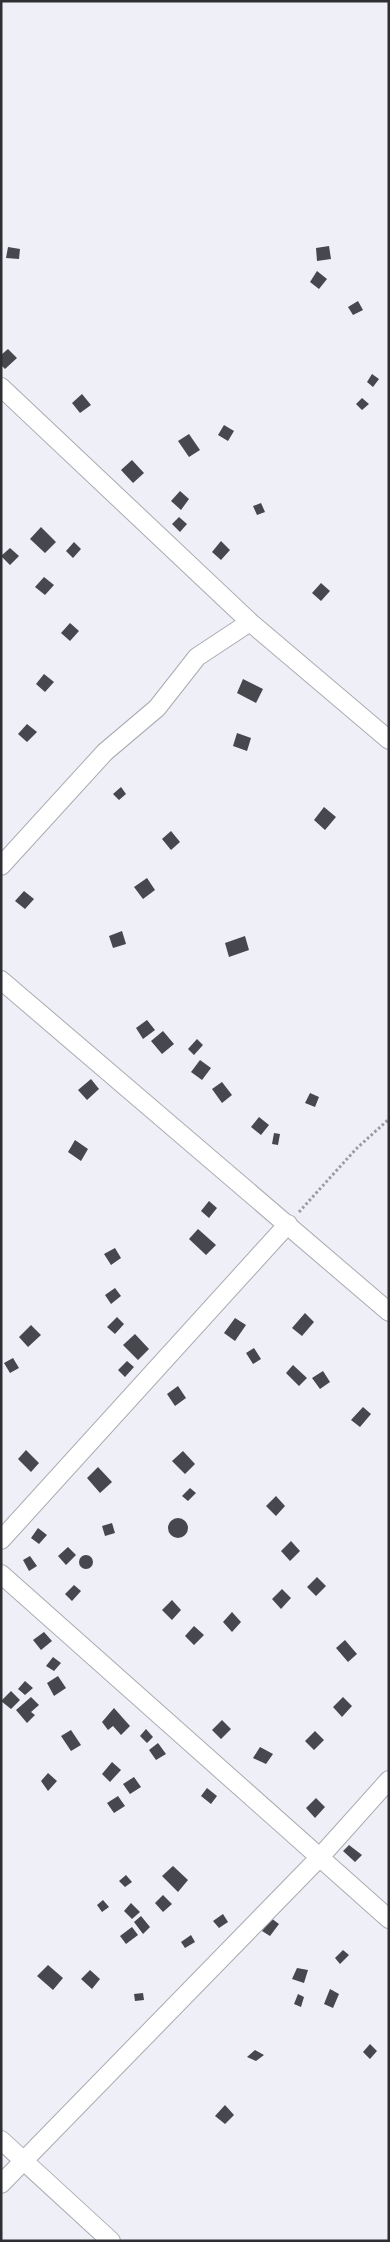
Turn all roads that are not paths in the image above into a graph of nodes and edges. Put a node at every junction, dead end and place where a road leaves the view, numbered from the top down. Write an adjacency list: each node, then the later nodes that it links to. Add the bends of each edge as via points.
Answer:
1 (1, 387): 2 (street)
2 (250, 622): 3 (street); 4 (street, via 197,657 157,708 105,752)
3 (389, 740)
4 (1, 866)
5 (1, 980): 6 (street)
6 (288, 1224): 7 (street); 8 (street)
7 (389, 1312)
8 (1, 1540)
9 (1, 1574): 11 (street)
10 (389, 1780): 11 (street)
11 (320, 1857): 12 (street); 14 (street)
12 (389, 1919)
13 (1, 2140): 14 (street)
14 (24, 2159): 15 (street); 16 (street)
15 (1, 2184)
16 (111, 2241)

